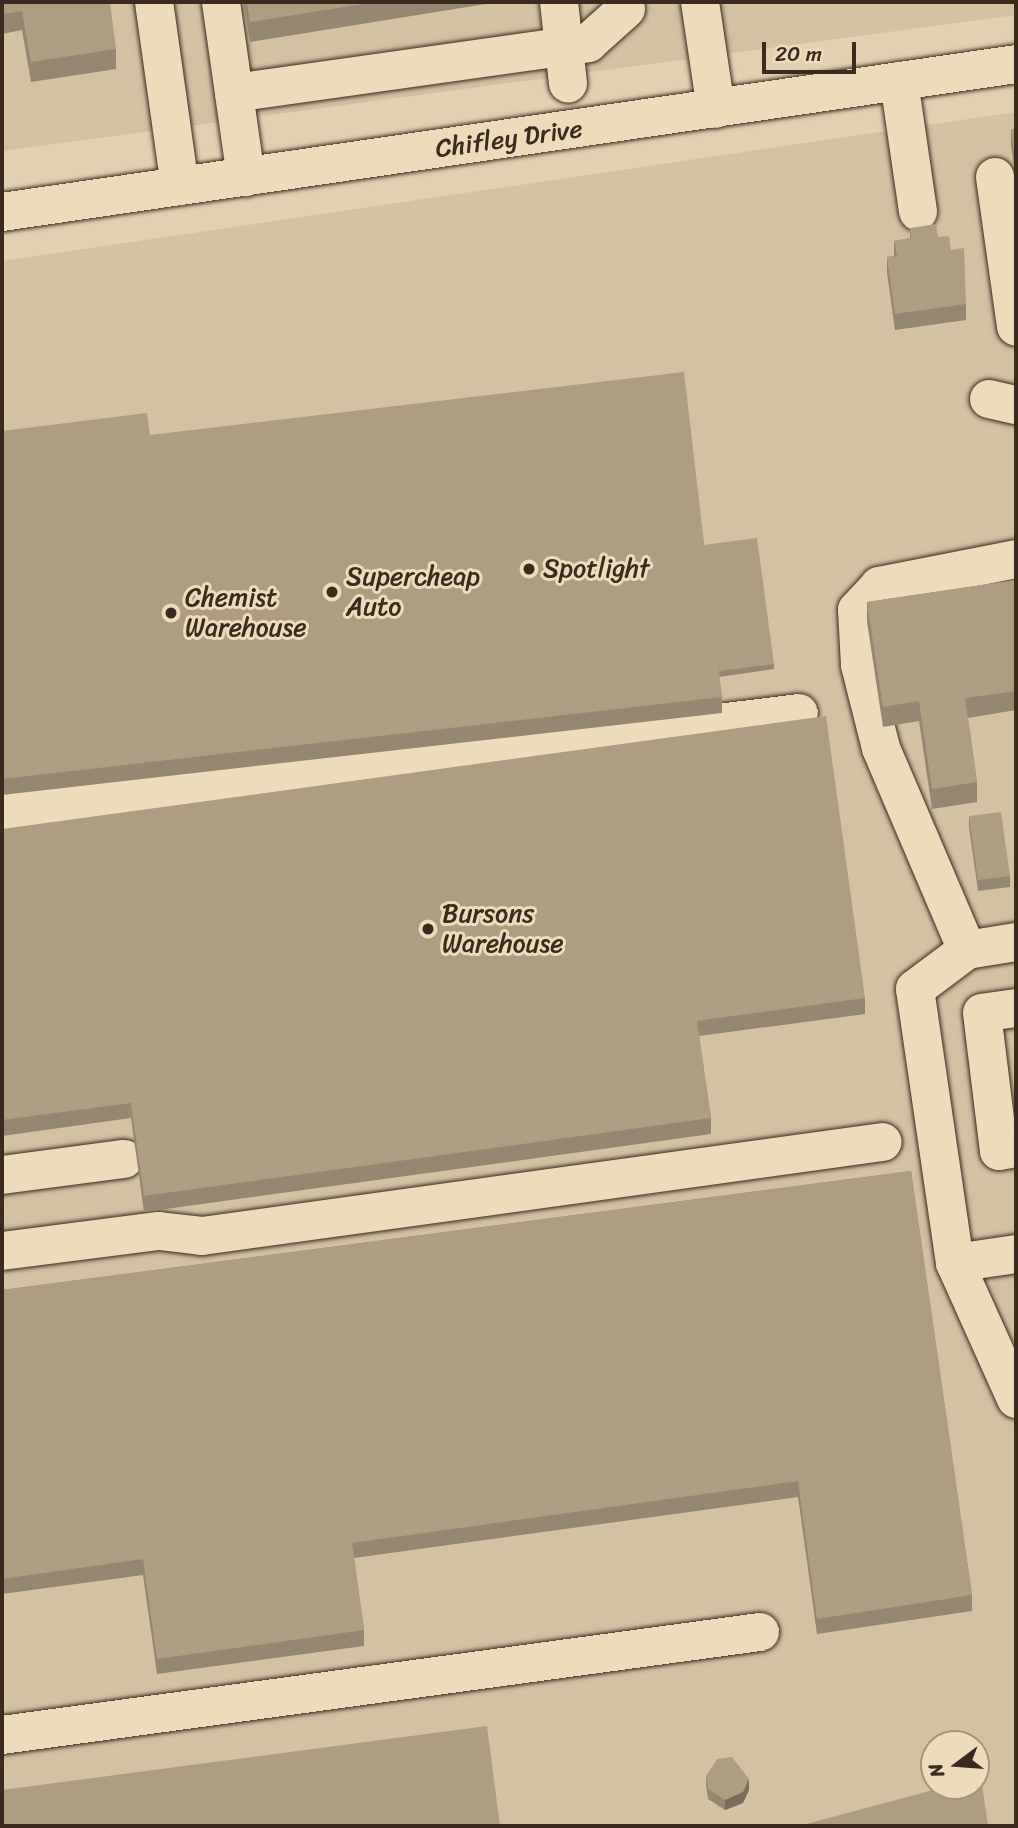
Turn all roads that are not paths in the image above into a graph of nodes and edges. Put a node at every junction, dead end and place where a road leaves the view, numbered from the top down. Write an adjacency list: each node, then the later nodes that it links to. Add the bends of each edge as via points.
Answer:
1 (154, 2): 13 (main road)
2 (221, 2): 9 (main road)
3 (559, 2): 7 (main road)
4 (700, 2): 10 (main road)
5 (626, 9): 7 (main road)
6 (1016, 64): 8 (main road, Chifley Drive)
7 (566, 66): 9 (main road)
8 (900, 81): 10 (main road, Chifley Drive); 15 (main road)
9 (234, 93): 11 (main road)
10 (716, 109): 11 (main road, Chifley Drive)
11 (246, 177): 13 (main road, Chifley Drive)
12 (995, 177): 16 (main road)
13 (180, 186): 14 (main road, Chifley Drive)
14 (2, 212)
15 (918, 212)
16 (1016, 327)
17 (1016, 559): 21 (main road, via 879,586 857,610 860,665 881,748)
18 (799, 713): 19 (main road)
19 (2, 812)
20 (1016, 942): 21 (main road)
21 (967, 950): 30 (main road, via 915,989)
22 (1016, 1008): 23 (main road, via 982,1013)
23 (1003, 1082): 25 (main road, via 999,1151)
24 (883, 1142): 28 (main road, via 202,1236 159,1231)
25 (1016, 1148)
26 (124, 1159): 27 (main road)
27 (2, 1175)
28 (2, 1251)
29 (1016, 1254): 30 (main road)
30 (955, 1262): 31 (main road)
31 (1016, 1399)
32 (760, 1632): 33 (main road)
33 (2, 1735)

